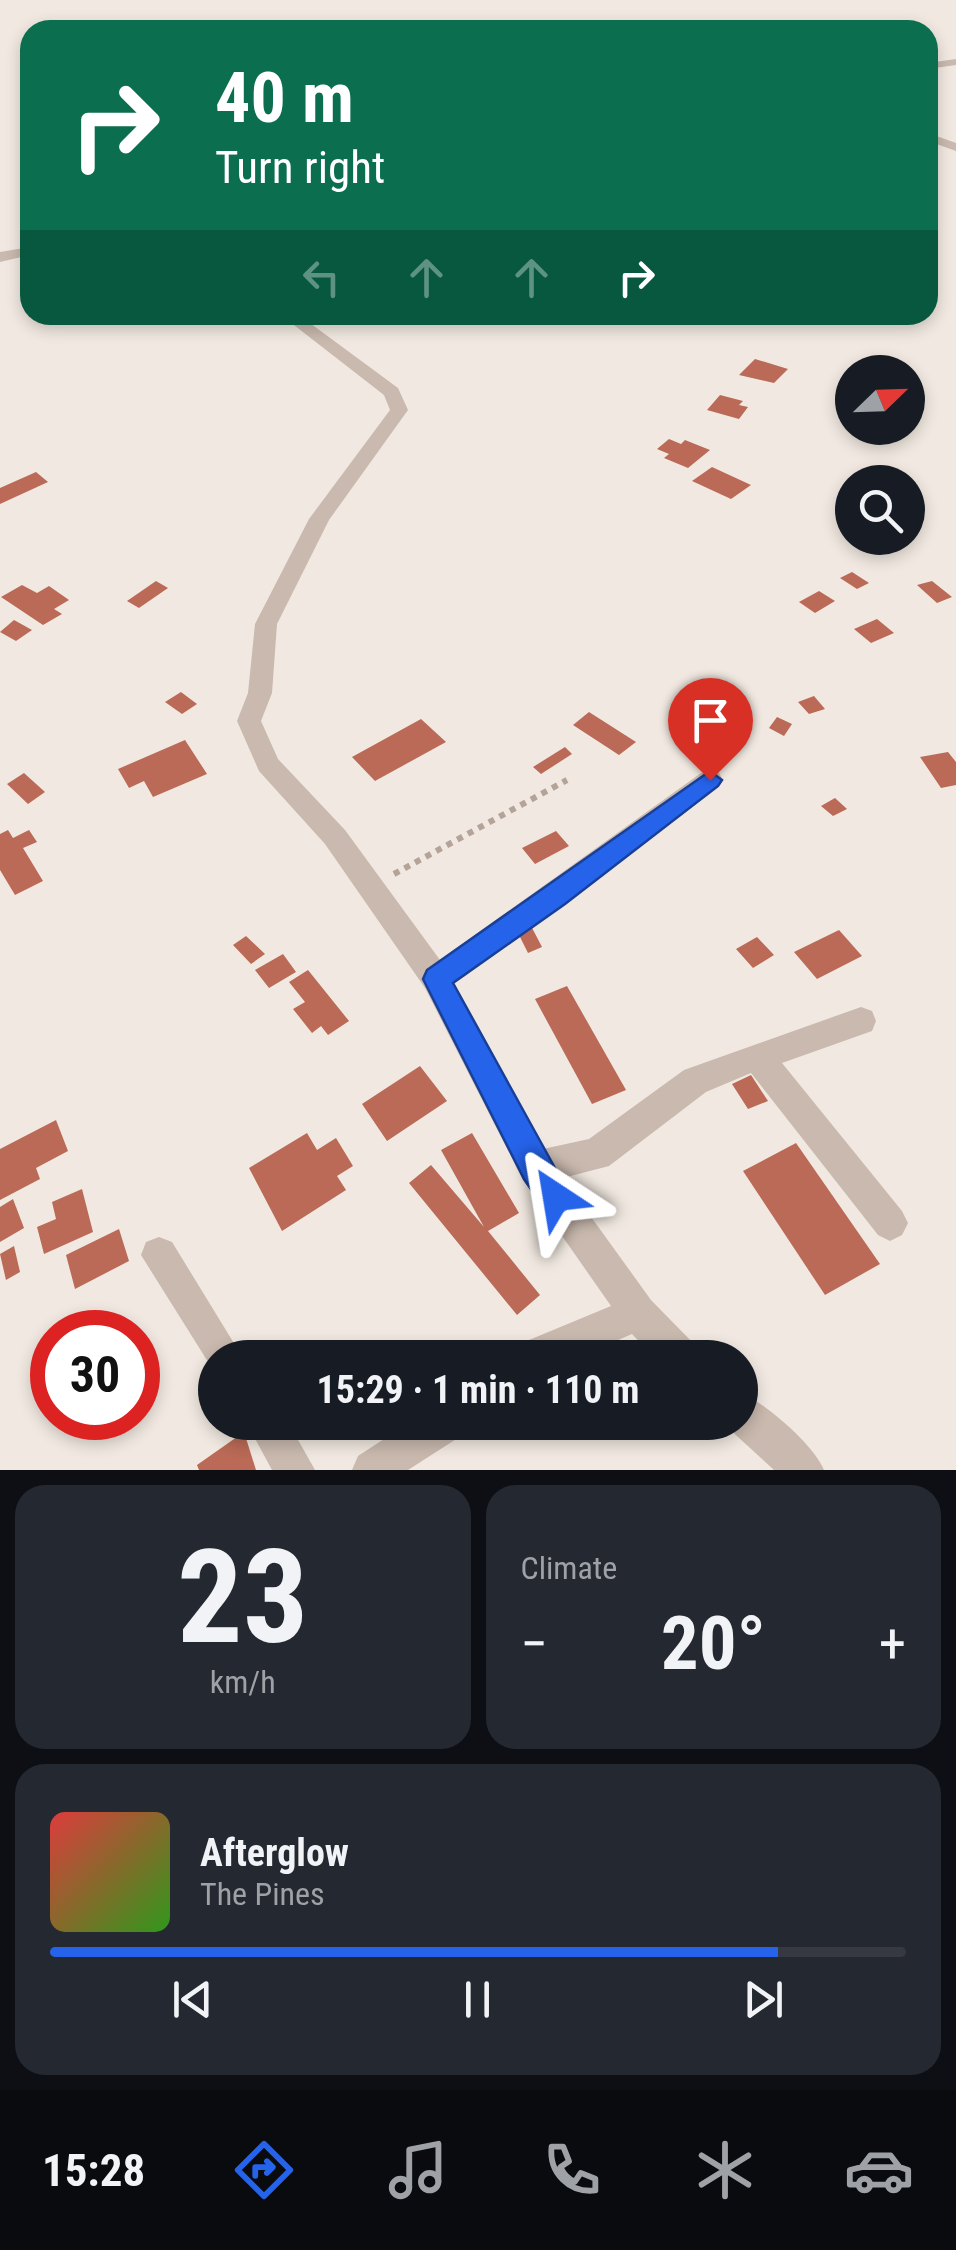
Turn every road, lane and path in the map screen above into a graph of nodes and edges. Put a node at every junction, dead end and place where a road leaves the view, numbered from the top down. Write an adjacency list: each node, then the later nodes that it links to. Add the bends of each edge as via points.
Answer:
1 (302, 325): 4 (street, via 392,392 398,410 319,520 266,624 260,693 249,721 268,764)
2 (567, 780): 4 (path)
3 (710, 780): 5 (street)
4 (369, 887): 5 (street)
5 (436, 979): 8 (street)
6 (861, 1021): 7 (street)
7 (757, 1056): 8 (street, via 695,1081 596,1154); 9 (street)
8 (535, 1168): 11 (street)
9 (890, 1223)
10 (159, 1255): 12 (street)
11 (638, 1313): 13 (street); 14 (street)
12 (213, 1340)
13 (573, 1340)
14 (664, 1340)
15 (758, 1428): 20 (street)
16 (277, 1440): 18 (street)
17 (419, 1440): 19 (street)
18 (296, 1470)
19 (372, 1470)
20 (804, 1470)

